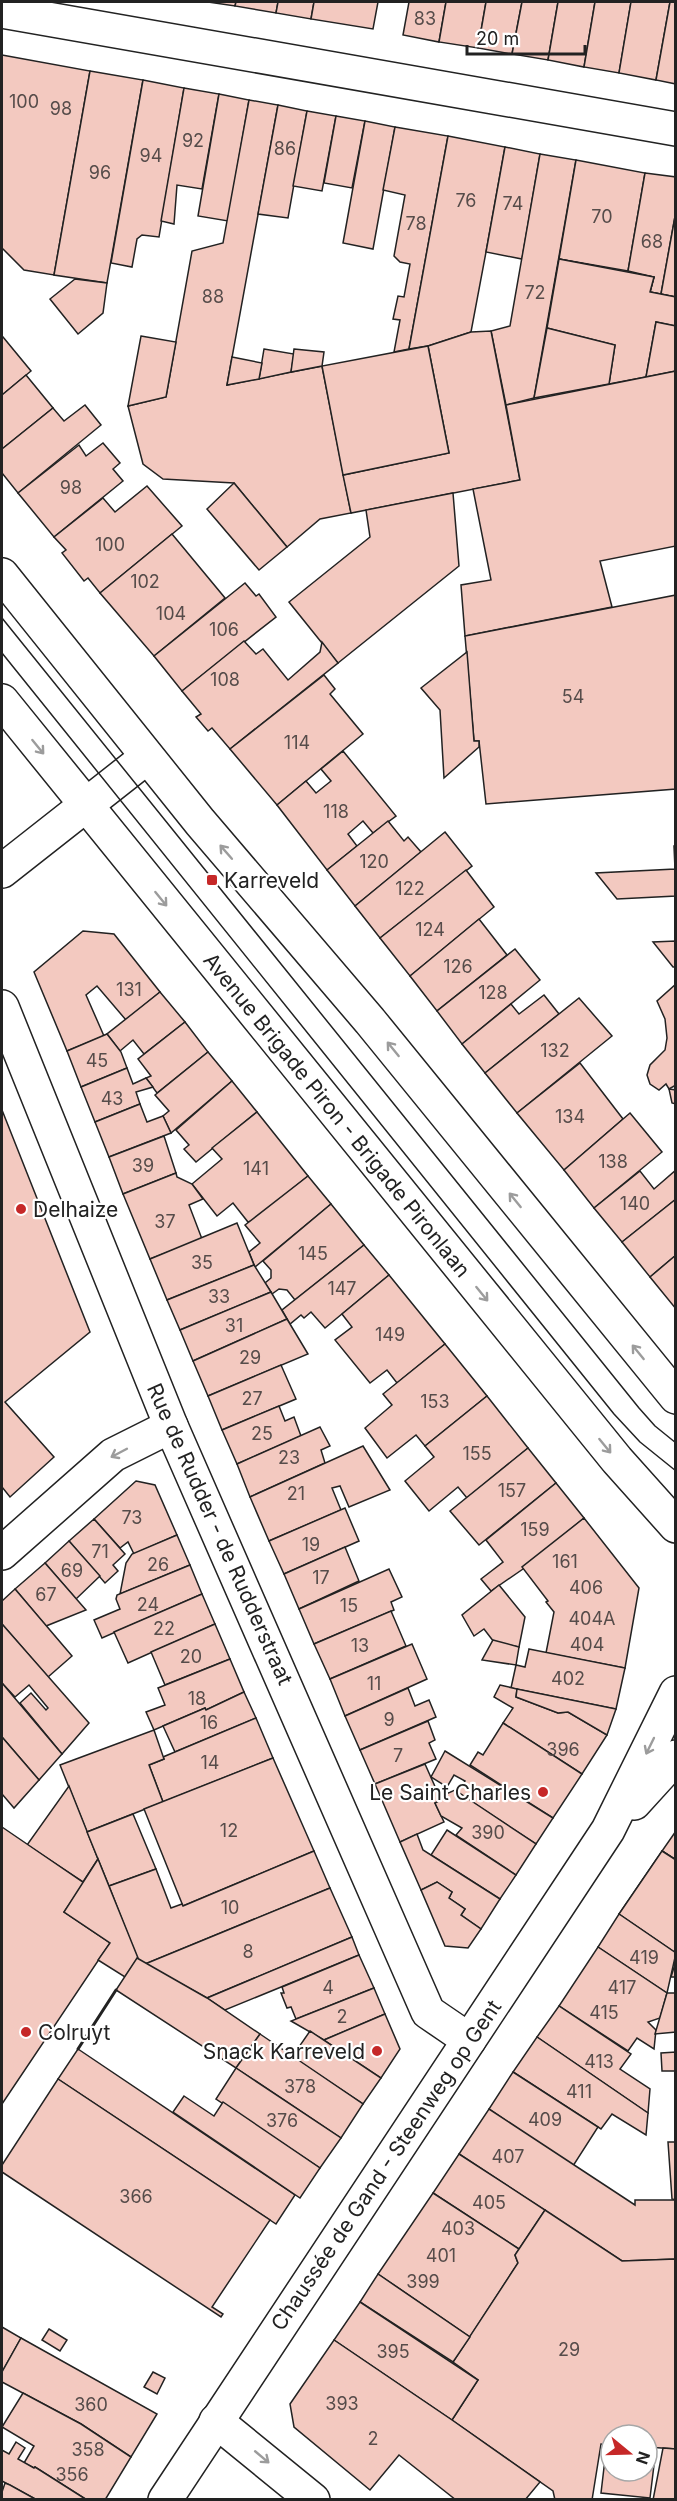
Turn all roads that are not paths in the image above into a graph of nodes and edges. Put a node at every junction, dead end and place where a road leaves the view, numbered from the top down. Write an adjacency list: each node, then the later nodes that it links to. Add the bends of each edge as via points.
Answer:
1 (2, 11): 2 (street)
2 (675, 129)
3 (2, 575): 5 (street)
4 (2, 701): 6 (street, Avenue Brigade Piron - Brigade Pironlaan, one-way to 6)
5 (147, 757): 6 (street); 9 (street, one-way to 5, via 370,1021)
6 (86, 806): 7 (street); 11 (street, Avenue Brigade Piron - Brigade Pironlaan, one-way to 11, via 617,1460)
7 (2, 871)
8 (2, 1007): 10 (street, Rue de Rudder - de Rudderstraat)
9 (675, 1397)
10 (171, 1426): 12 (street, one-way to 12, via 113,1455); 16 (street, Rue de Rudder - de Rudderstraat, via 428,2012)
11 (675, 1526)
12 (2, 1553)
13 (675, 1693): 15 (street, Chaussée de Gand - Steenweg op Gent, one-way to 15)
14 (675, 1757): 15 (street, Chaussée de Gand - Steenweg op Gent)
15 (608, 1830): 16 (street, Chaussée de Gand - Steenweg op Gent)
16 (469, 2040): 17 (street, Chaussée de Gand - Steenweg op Gent)
17 (216, 2421): 18 (street, Chaussée de Gand - Steenweg op Gent); 19 (street, one-way to 19)
18 (165, 2499)
19 (313, 2499)

